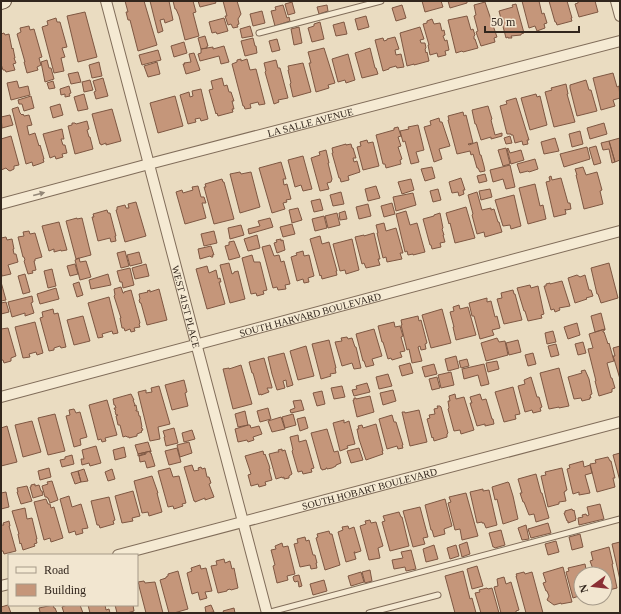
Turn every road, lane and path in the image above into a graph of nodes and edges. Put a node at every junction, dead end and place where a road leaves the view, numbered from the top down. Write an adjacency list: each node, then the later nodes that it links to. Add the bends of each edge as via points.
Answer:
1 (106, 1): 7 (street, WEST 41ST PLACE)
2 (381, 1): 5 (lane)
3 (616, 1): 4 (street)
4 (620, 16)
5 (259, 34)
6 (620, 41): 7 (street, LA SALLE AVENUE)
7 (149, 164): 8 (street, LA SALLE AVENUE, one-way to 7); 10 (street, WEST 41ST PLACE)
8 (1, 204)
9 (620, 231): 10 (street, SOUTH HARVARD BOULEVARD)
10 (196, 345): 11 (street, SOUTH HARVARD BOULEVARD); 14 (street, WEST 41ST PLACE)
11 (1, 397)
12 (620, 422): 14 (street, SOUTH HOBART BOULEVARD)
13 (620, 519): 17 (lane)
14 (243, 522): 15 (street, SOUTH HOBART BOULEVARD); 17 (street, WEST 41ST PLACE)
15 (122, 554)
16 (438, 594): 18 (lane)
17 (267, 613)
18 (369, 613)

